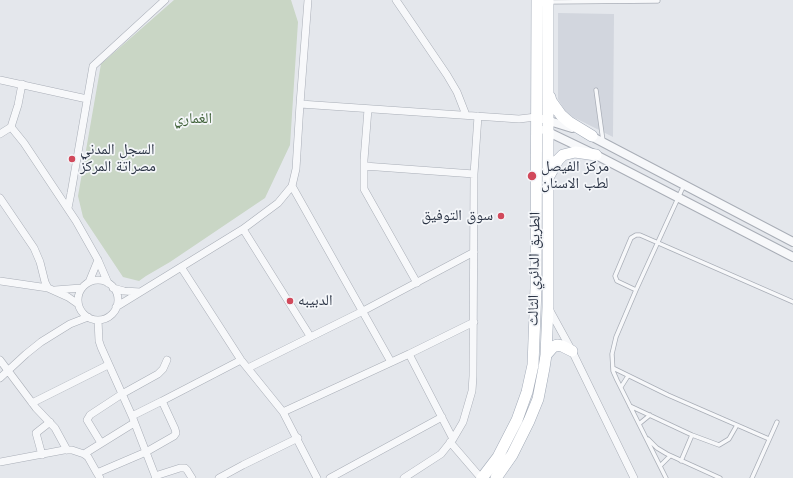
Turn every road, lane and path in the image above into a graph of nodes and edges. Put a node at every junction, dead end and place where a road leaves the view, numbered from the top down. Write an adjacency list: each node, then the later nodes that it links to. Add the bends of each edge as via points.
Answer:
1 (165, 0): 10 (street, via 93,66)
2 (308, 0): 11 (street)
3 (396, 0): 13 (street, via 447,75)
4 (544, 1): 5 (lane); 9 (main road, الطريق الدائري الثالث); 16 (main road, الطريق الدائري الثالث)
5 (658, 1)
6 (0, 80): 7 (street)
7 (22, 84): 10 (street); 17 (street)
8 (596, 90): 21 (lane)
9 (548, 91): 15 (main road, الطريق الدائري الثالث); 20 (main road, via 561,116)
10 (87, 99): 30 (street)
11 (300, 104): 12 (street); 27 (street, via 296,169)
12 (368, 109): 13 (street); 23 (street)
13 (466, 115): 14 (street)
14 (478, 116): 16 (street); 24 (street)
15 (548, 120): 16 (street); 18 (main road, الطريق الدائري الثالث); 20 (street)
16 (536, 122): 18 (street); 103 (main road, الطريق الدائري الثالث, via 536,288 533,365 515,426 498,457)
17 (12, 127): 19 (street); 30 (street)
18 (548, 132): 22 (street); 25 (main road, الطريق الدائري الثالث)
19 (0, 134)
20 (592, 136): 21 (street)
21 (604, 142): 26 (street)
22 (596, 155): 25 (main road, via 575,152 563,155 554,166); 29 (street)
23 (364, 166): 24 (street); 40 (street, via 366,194)
24 (474, 174): 34 (street)
25 (547, 182): 49 (main road, الطريق الدائري الثالث)
26 (684, 185): 29 (lane); 32 (street)
27 (292, 186): 31 (street, via 278,203); 50 (street)
28 (0, 198): 43 (street, via 34,248 45,282)
29 (679, 198): 33 (lane); 35 (street)
30 (68, 208): 36 (street)
31 (243, 229): 37 (street); 55 (street)
32 (793, 242)
33 (658, 243): 44 (lane); 44 (lane, via 640,235 631,238 615,279); 46 (lane)
34 (474, 252): 40 (street); 53 (street)
35 (793, 257)
36 (98, 260): 39 (street); 41 (street)
37 (181, 267): 45 (street); 61 (street)
38 (0, 281): 43 (street)
39 (89, 282): 41 (street, via 102,281); 42 (street)
40 (417, 283): 50 (street)
41 (111, 286): 45 (street, via 124,291); 48 (street, via 117,294)
42 (81, 288): 43 (street); 47 (street)
43 (50, 289): 47 (street, via 68,297)
44 (636, 290): 65 (lane, via 614,344)
45 (140, 292): 48 (street)
46 (793, 302)
47 (79, 307): 51 (street); 54 (street)
48 (116, 307): 52 (street, via 109,316)
49 (548, 307): 56 (street); 58 (main road, الطريق الدائري الثالث)
50 (363, 310): 55 (street); 62 (street)
51 (88, 317): 52 (street); 54 (street)
52 (98, 320): 63 (street, via 99,341)
53 (474, 322): 57 (street); 86 (street, via 472,391 463,422)
54 (70, 324): 66 (street, via 41,342)
55 (310, 336): 64 (street)
56 (572, 351): 58 (main road, via 557,345); 105 (street)
57 (409, 354): 62 (street); 76 (street)
58 (546, 355): 104 (main road, الطريق الدائري الثالث, via 538,399 512,455)
59 (0, 360): 66 (street)
60 (167, 360): 70 (street, via 158,374)
61 (241, 360): 64 (street); 71 (street)
62 (392, 362): 74 (street)
63 (108, 365): 70 (street); 72 (street)
64 (248, 368): 74 (street)
65 (613, 368): 67 (lane); 69 (lane)
66 (8, 371): 68 (street); 72 (street)
67 (628, 376): 69 (lane); 81 (lane)
68 (0, 378)
69 (621, 387): 73 (lane)
70 (122, 394): 77 (street); 87 (street, via 88,418 89,424)
71 (162, 401): 77 (street); 89 (street, via 176,433)
72 (32, 403): 78 (street)
73 (630, 406): 75 (lane); 80 (lane)
74 (284, 412): 84 (street)
75 (650, 415): 80 (lane); 83 (lane)
76 (442, 417): 86 (street); 101 (street)
77 (133, 420): 87 (street); 89 (street)
78 (50, 422): 88 (street); 90 (street, via 36,433)
79 (777, 422): 85 (lane)
80 (639, 424): 82 (lane)
81 (736, 425): 83 (lane, via 729,439 718,445); 85 (lane)
82 (644, 435): 92 (lane); 95 (lane)
83 (692, 435): 93 (lane)
84 (298, 438): 99 (street); 100 (street)
85 (769, 439): 108 (lane)
86 (452, 441): 102 (street, via 441,454); 103 (street)
87 (102, 443): 91 (street)
88 (67, 450): 90 (street); 91 (street)
89 (146, 452): 96 (street); 97 (street)
90 (42, 454): 94 (street)
91 (84, 454): 96 (street)
92 (670, 456): 93 (lane); 95 (lane)
93 (681, 461): 107 (lane)
94 (0, 462)
95 (660, 466): 106 (lane)
96 (98, 476)
97 (155, 477): 98 (street, via 185,468)
98 (192, 478)
99 (219, 478)
100 (317, 478)
101 (330, 478)
102 (404, 478)
103 (482, 478)
104 (496, 478)
105 (634, 478)
106 (666, 478)
107 (720, 478)
108 (752, 478)

